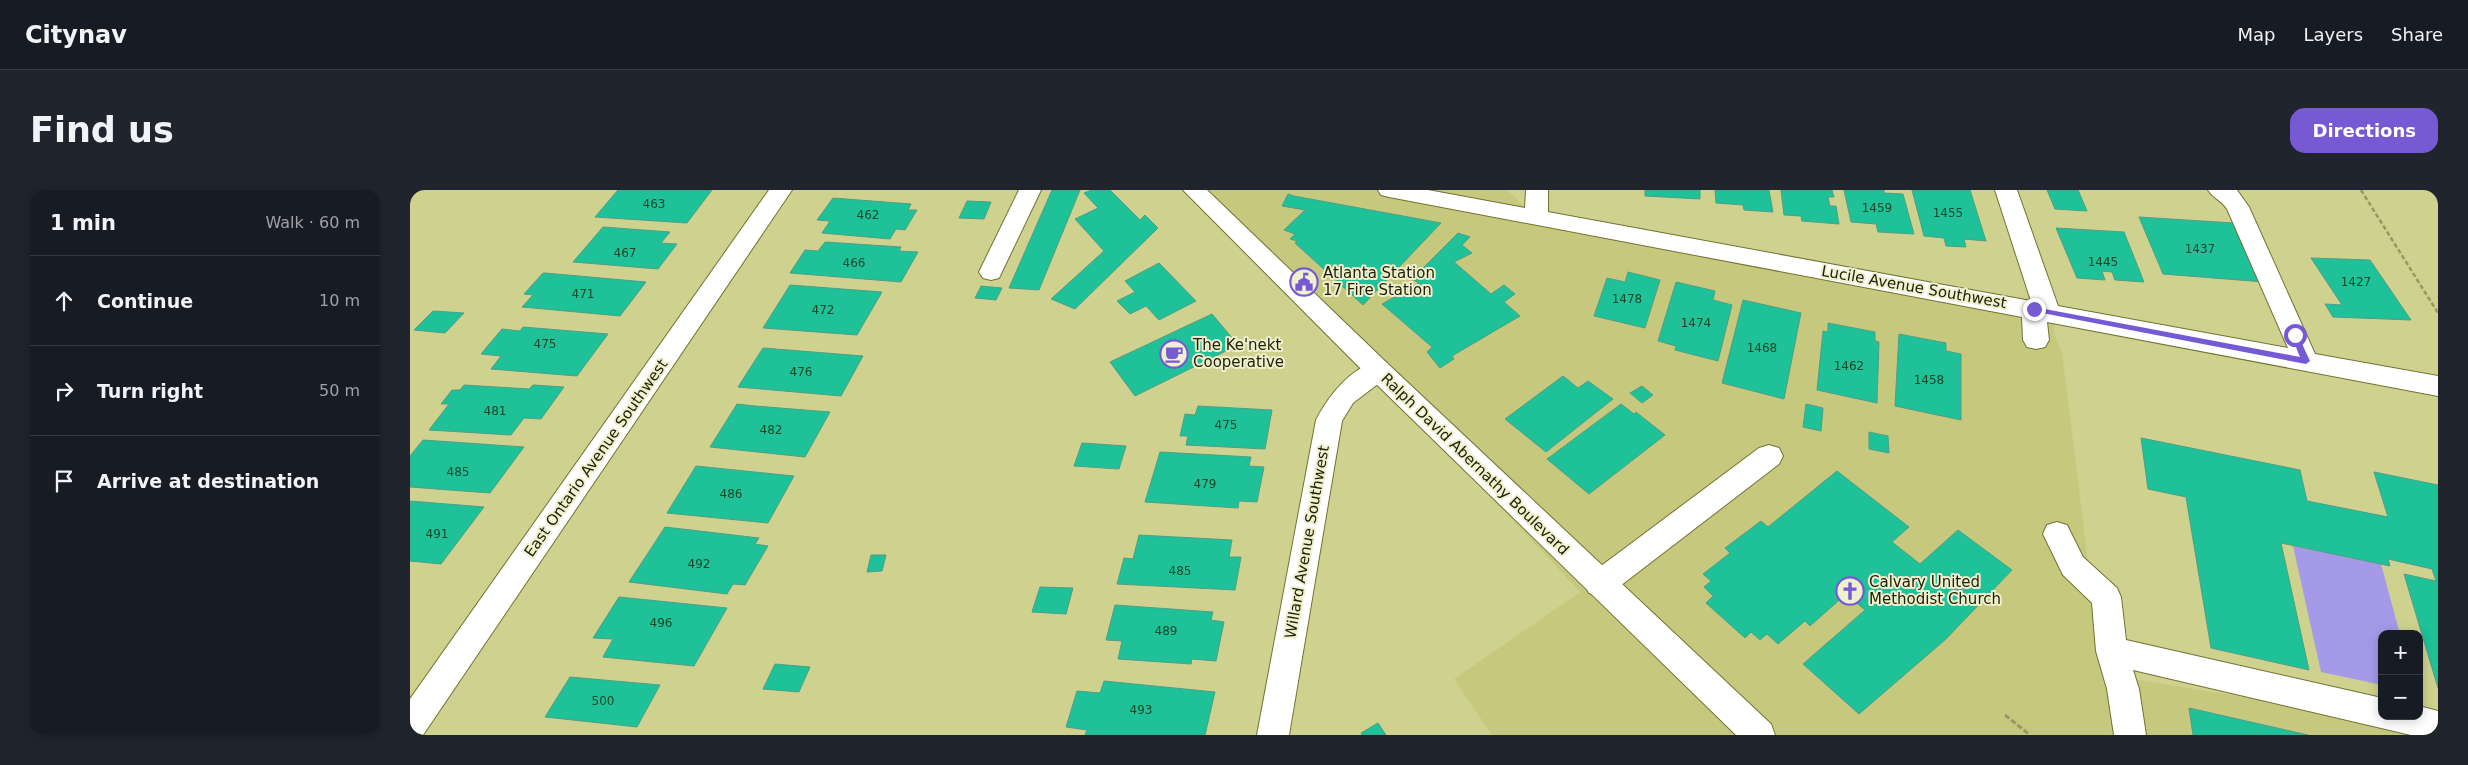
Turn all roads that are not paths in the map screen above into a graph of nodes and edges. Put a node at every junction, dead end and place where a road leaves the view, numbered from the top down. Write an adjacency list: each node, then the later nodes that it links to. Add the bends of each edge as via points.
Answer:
1 (781, 190): 21 (street, East Ontario Avenue Southwest)
2 (1030, 190): 9 (street)
3 (1194, 190): 13 (street, Ralph David Abernathy Boulevard)
4 (1389, 190): 8 (street, Lucile Avenue Southwest)
5 (1537, 190): 8 (street)
6 (2006, 190): 10 (street)
7 (2219, 190): 12 (street, via 2229,195 2238,207)
8 (1536, 217): 10 (street, Lucile Avenue Southwest)
9 (991, 272)
10 (2041, 311): 11 (street); 12 (street, Lucile Avenue Southwest)
11 (2036, 340)
12 (2306, 361): 14 (street, Lucile Avenue Southwest)
13 (1378, 370): 17 (street, Ralph David Abernathy Boulevard); 24 (street, Willard Avenue Southwest, via 1344,396 1329,420)
14 (2438, 386)
15 (1769, 456): 17 (street)
16 (2057, 534): 18 (street, via 2074,566 2106,597)
17 (1600, 584): 23 (street, Ralph David Abernathy Boulevard)
18 (2112, 651): 19 (street); 25 (street, via 2123,689)
19 (2378, 712)
20 (2412, 720): 22 (street)
21 (410, 726)
22 (2438, 726)
23 (1756, 734)
24 (1273, 735)
25 (2130, 735)

